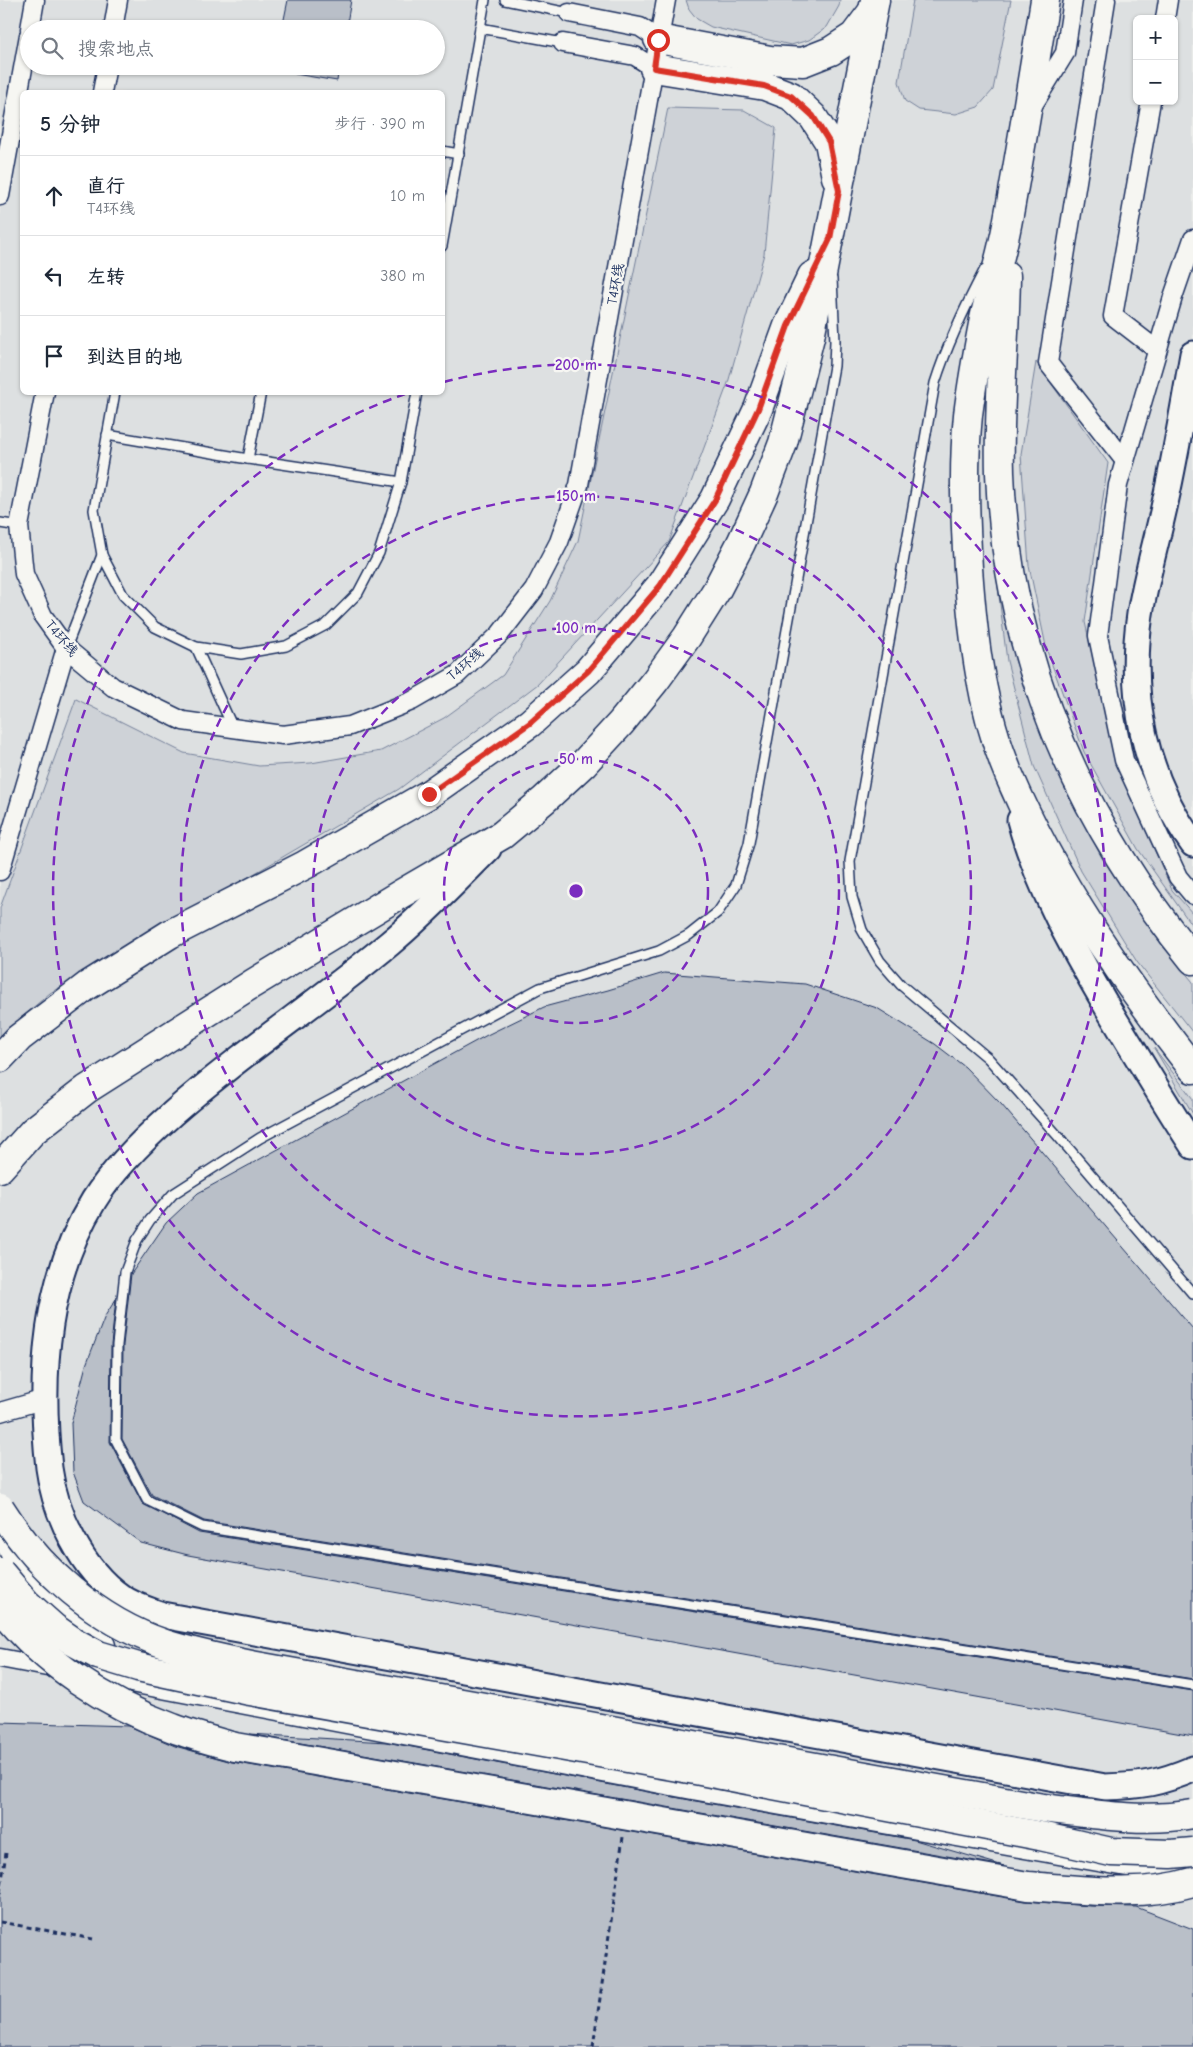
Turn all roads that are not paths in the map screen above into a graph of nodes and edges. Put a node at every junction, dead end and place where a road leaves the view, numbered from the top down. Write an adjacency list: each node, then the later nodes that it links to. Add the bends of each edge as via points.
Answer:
1 (35, 0): 13 (street)
2 (118, 0): 14 (street)
3 (485, 0): 15 (lane)
4 (504, 0): 11 (lane)
5 (666, 0): 16 (street, T4环线)
6 (1045, 0): 23 (main road)
7 (1073, 0): 23 (street, via 1064,53)
8 (1106, 0): 40 (street, via 1048,363)
9 (1168, 0): 12 (street)
10 (874, 5): 16 (main road, via 854,36 831,51 803,62 770,60); 26 (main road)
11 (569, 13): 16 (street, via 640,27)
12 (1166, 15)
13 (32, 20)
14 (115, 20)
15 (480, 28): 17 (lane); 25 (lane)
16 (658, 40): 18 (street, T4环线)
17 (563, 43): 18 (street, via 635,56)
18 (654, 68): 26 (main road, via 764,86 791,96 813,116 829,142); 47 (street, T4环线, via 579,485 559,542 534,590 500,634 457,675 412,702 350,726 283,735)
19 (22, 75): 27 (street)
20 (105, 75): 21 (street)
21 (102, 90)
22 (1150, 105): 32 (street, via 1113,316)
23 (1025, 118): 29 (main road)
24 (445, 152): 25 (lane)
25 (459, 154): 28 (lane)
26 (839, 191): 30 (main road)
27 (0, 196)
28 (445, 230)
29 (1006, 230): 48 (main road, via 984,320 968,414 964,473 970,596 979,668 990,718); 53 (main road, via 1000,473 1010,573 1030,661 1063,750 1090,807 1145,896); 58 (lane, via 962,312 936,383 850,861 852,897 862,930 880,961 901,985 988,1058)
30 (830, 239): 49 (main road, via 810,337 783,443 753,518 716,591 666,666 621,723 584,763); 54 (main road, via 788,326 758,409 715,500 660,586 588,671 530,723 429,794 305,865 162,940 87,986 19,1038); 67 (lane, via 834,366 749,843 736,885 718,912 689,936 658,951 540,988 260,1138 173,1194 136,1240 125,1272 117,1345 116,1440 146,1500 202,1527)
31 (1193, 239): 32 (street)
32 (1157, 350): 40 (street)
33 (1193, 354): 50 (main road, via 1168,490 1140,613 1136,652 1138,715 1145,746 1168,804)
34 (44, 395): 43 (street, T4环线)
35 (114, 395): 38 (lane)
36 (260, 395): 39 (lane)
37 (416, 395): 41 (lane)
38 (107, 435): 39 (lane); 44 (lane, via 94,510)
39 (248, 459): 41 (lane)
40 (1125, 461): 52 (street, via 1118,485 1098,636 1124,760 1178,877)
41 (401, 482): 45 (lane, via 379,553 358,594 326,625 286,646 241,654)
42 (0, 523): 43 (lane)
43 (19, 526): 46 (street, T4环线, via 24,574 43,616)
44 (102, 555): 45 (lane, via 129,602 155,627); 46 (lane)
45 (196, 647): 47 (lane)
46 (66, 648): 47 (street, T4环线, via 113,687 183,721); 51 (street)
47 (233, 728)
48 (1008, 773): 55 (main road, via 1034,829 1081,910); 56 (main road, via 1023,829 1046,893 1163,1101)
49 (502, 835): 57 (main road, via 118,1068 32,1131); 59 (main road, via 389,944 198,1092 152,1132 121,1165 95,1198 76,1232 61,1271 50,1324)
50 (1193, 844)
51 (0, 871)
52 (1193, 895)
53 (1193, 960)
54 (0, 1058)
55 (1193, 1069)
56 (1193, 1146)
57 (0, 1168)
58 (1193, 1294)
59 (45, 1399): 60 (street); 68 (main road, via 45,1434 51,1479 56,1501 75,1543 105,1583 142,1608 162,1615 1105,1787 1168,1780)
60 (0, 1412)
61 (0, 1508): 69 (main road, bridge, via 42,1562 88,1604 137,1633 194,1653 1043,1808 1103,1815 1159,1817)
62 (0, 1523): 66 (main road, bridge, via 20,1562 54,1606 93,1641)
63 (0, 1572): 66 (main road, bridge, via 26,1603 74,1642 98,1655)
64 (0, 1606): 71 (main road, bridge, via 46,1656 96,1692 173,1728 235,1747 1028,1886 1132,1892)
65 (0, 1658): 71 (street, via 692,1790)
66 (138, 1666): 70 (main road, bridge, via 250,1692 695,1770 1111,1852)
67 (1193, 1684)
68 (1193, 1769)
69 (1193, 1814)
70 (1186, 1851)
71 (1193, 1880)

